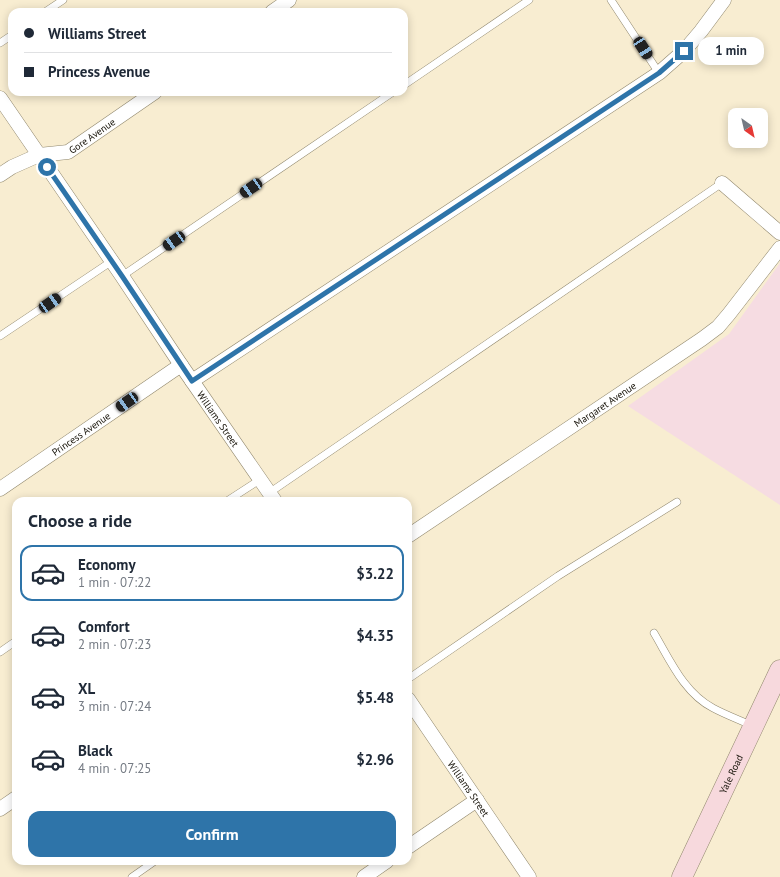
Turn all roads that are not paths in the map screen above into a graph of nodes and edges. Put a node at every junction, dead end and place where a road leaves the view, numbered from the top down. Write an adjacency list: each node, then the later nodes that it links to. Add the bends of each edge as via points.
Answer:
1 (63, 0): 6 (lane)
2 (289, 0): 7 (street)
3 (529, 0): 9 (lane)
4 (611, 0): 8 (lane)
5 (724, 0): 8 (street, via 684,51)
6 (51, 8)
7 (278, 8)
8 (659, 73): 22 (street)
9 (408, 82)
10 (149, 96): 13 (street, Gore Avenue, via 68,152)
11 (387, 96): 19 (lane)
12 (0, 98): 13 (street, Williams Street)
13 (39, 155): 14 (street, Gore Avenue); 18 (street, Williams Street)
14 (0, 175)
15 (722, 183): 16 (street); 26 (lane)
16 (780, 233)
17 (780, 248): 28 (street, Margaret Avenue, via 718,327)
18 (112, 261): 19 (street, Williams Street); 20 (lane)
19 (122, 276): 21 (street, Williams Street)
20 (0, 336)
21 (181, 365): 22 (street, Williams Street); 24 (street, Princess Avenue)
22 (192, 381): 23 (street, Williams Street)
23 (261, 479): 25 (lane); 26 (street, Williams Street)
24 (0, 489)
25 (233, 497)
26 (272, 497)
27 (677, 502): 33 (lane, via 558,576)
28 (412, 533)
29 (654, 633): 35 (lane, via 674,668 700,700)
30 (12, 644): 31 (lane)
31 (0, 652)
32 (780, 670): 35 (main road, Yale Road)
33 (412, 676)
34 (412, 705): 36 (street, Williams Street)
35 (753, 726): 45 (main road, Yale Road)
36 (477, 800): 39 (street); 44 (street, Williams Street)
37 (12, 801): 38 (street)
38 (0, 809)
39 (412, 844)
40 (149, 865): 42 (lane)
41 (381, 865): 43 (street)
42 (132, 877)
43 (364, 877)
44 (529, 877)
45 (682, 877)

